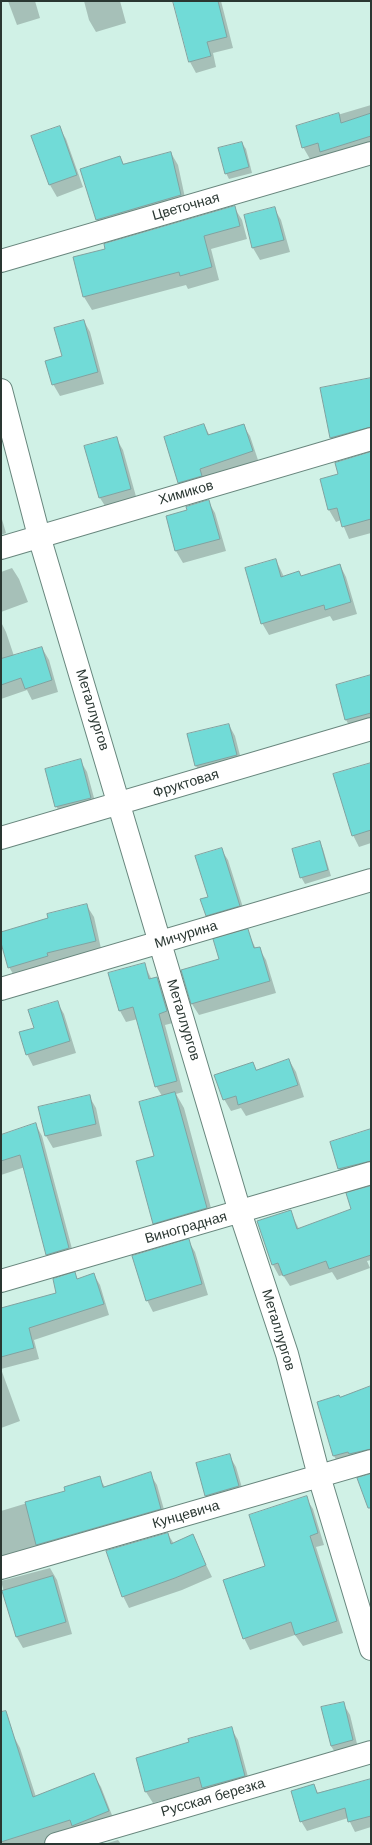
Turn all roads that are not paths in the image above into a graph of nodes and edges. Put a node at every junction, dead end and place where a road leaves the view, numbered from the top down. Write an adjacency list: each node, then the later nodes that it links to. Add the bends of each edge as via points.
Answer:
1 (371, 153): 2 (street, Цветочная)
2 (1, 261)
3 (1, 390): 5 (street, Металлургов)
4 (371, 440): 5 (street, Химиков)
5 (40, 536): 6 (street, Химиков); 8 (street, Металлургов)
6 (1, 548)
7 (371, 729): 8 (street, Фруктовая)
8 (120, 804): 9 (street, Фруктовая); 11 (street, Металлургов)
9 (1, 838)
10 (371, 880): 11 (street, Мичурина)
11 (160, 943): 12 (street, Мичурина); 14 (street, Металлургов)
12 (1, 989)
13 (371, 1173): 14 (street, Виноградная)
14 (240, 1212): 15 (street, Виноградная); 17 (street, Металлургов, via 287,1354)
15 (1, 1281)
16 (371, 1461): 17 (street, Кунцевича)
17 (319, 1476): 18 (street, Кунцевича); 19 (street, Металлургов)
18 (1, 1568)
19 (371, 1649)
20 (371, 1752): 21 (street, Русская березка)
21 (56, 1844)

